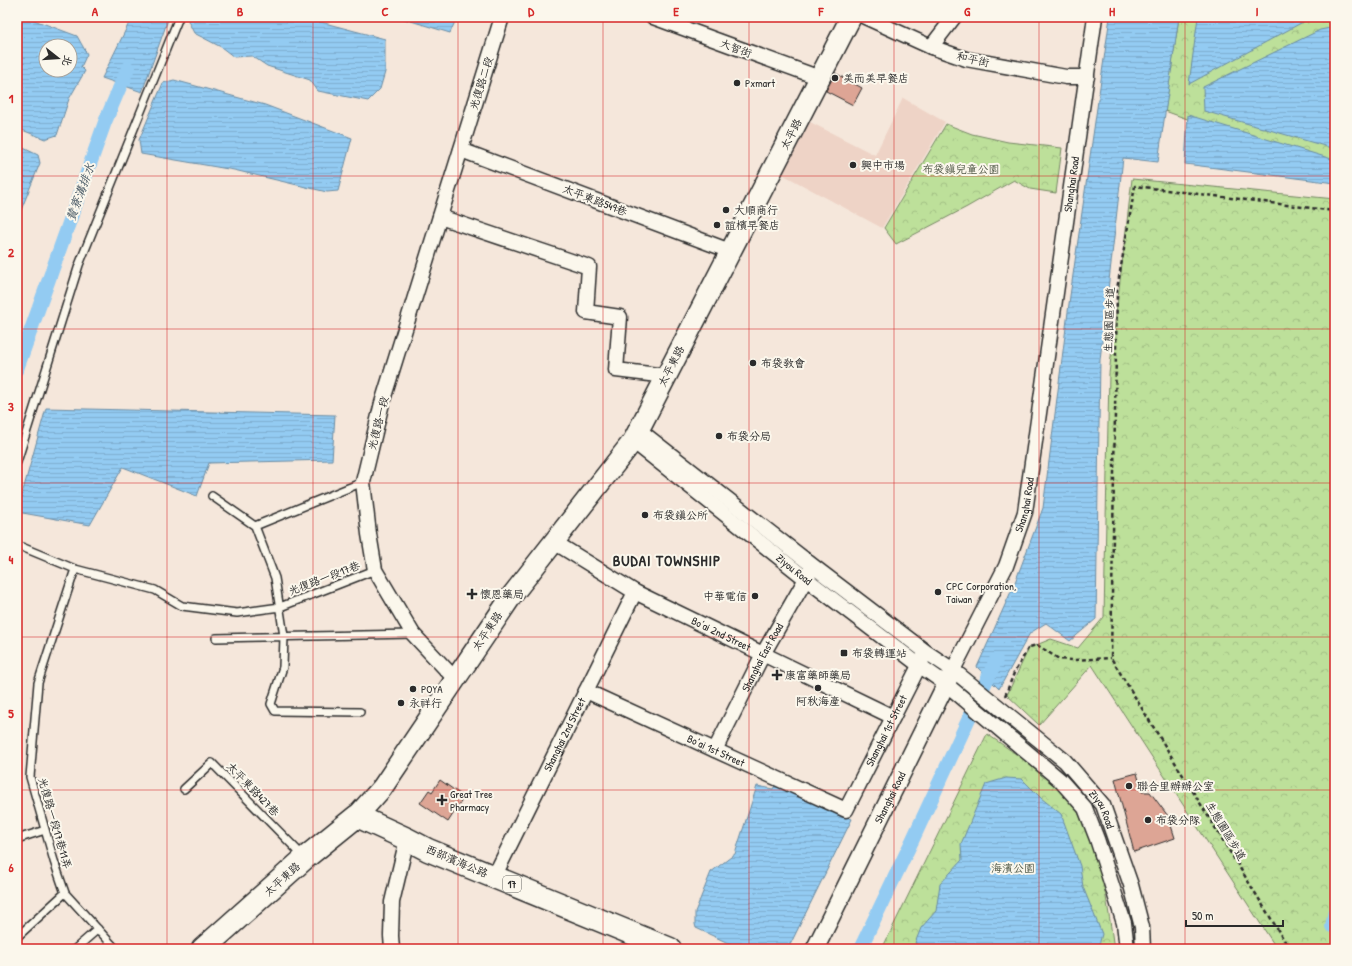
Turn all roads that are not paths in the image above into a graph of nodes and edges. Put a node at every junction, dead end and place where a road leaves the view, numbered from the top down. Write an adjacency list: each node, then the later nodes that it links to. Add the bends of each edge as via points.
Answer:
1 (179, 17): 16 (lane, via 79,265)
2 (502, 17): 11 (street, 光復路二段)
3 (653, 17): 10 (street, 大智街)
4 (851, 17): 10 (main road, 太平路)
5 (865, 17): 8 (street, 和平街)
6 (954, 17): 8 (street)
7 (1096, 17): 9 (street, Shanghai Road)
8 (931, 47): 9 (street, 和平街, via 966,59 1066,77)
9 (1087, 77): 34 (street, Shanghai Road, via 1025,512 1006,566)
10 (820, 78): 13 (main road, 太平路)
11 (460, 150): 12 (street, 光復路一段); 13 (street, 太平東路549巷)
12 (440, 217): 14 (street, via 589,267 586,312 620,317 616,370); 17 (street, 光復路一段, via 382,404)
13 (730, 251): 14 (main road, 太平東路)
14 (666, 376): 15 (main road, 太平東路)
15 (636, 436): 20 (main road, 太平東路); 24 (street, Ziyou Road)
16 (17, 462)
17 (364, 482): 19 (lane); 23 (street, 光復路一段)
18 (212, 496): 19 (lane)
19 (255, 526): 26 (lane, via 275,578)
20 (554, 542): 25 (street, Bo’ai 2nd Street); 33 (main road, 太平東路, via 513,594)
21 (17, 545): 22 (lane, 光復路一段17巷)
22 (75, 569): 26 (lane, 光復路一段17巷, via 155,590 182,606 237,613); 42 (lane, 光復路一段17巷11弄, via 38,683 30,777)
23 (375, 570): 26 (lane, 光復路一段17巷); 27 (street, 光復路一段)
24 (809, 572): 30 (street, Ziyou Road); 31 (street, Shanghai East Road); 32 (street, Ziyou Road)
25 (635, 592): 31 (street, Bo’ai 2nd Street); 35 (street, Shanghai 2nd Street)
26 (280, 607): 28 (lane)
27 (413, 634): 28 (lane); 33 (street, 光復路一段)
28 (284, 636): 29 (lane); 36 (lane, via 283,667 271,704 275,711)
29 (216, 638)
30 (926, 652): 32 (street, Shanghai 1st Street); 34 (street, Ziyou Road)
31 (763, 654): 37 (street, Bo’ai 2nd Street); 38 (street, Shanghai East Road)
32 (919, 665): 34 (street, Ziyou Road); 37 (street, Shanghai 1st Street)
33 (455, 679): 41 (main road, 太平東路, via 382,788)
34 (956, 682): 55 (street, Shanghai Road); 56 (street, Ziyou Road, via 991,721 1060,780 1085,808 1124,923); 57 (street, Ziyou Road, via 1000,708 1065,761 1103,805 1131,885 1142,927)
35 (586, 691): 38 (street, Bo’ai 1st Street); 46 (street, Shanghai 2nd Street)
36 (360, 712)
37 (896, 712): 40 (street, Shanghai 1st Street)
38 (715, 750): 40 (street, Bo’ai 1st Street)
39 (184, 789): 45 (lane, 太平東路427巷, via 212,763)
40 (846, 810)
41 (357, 816): 44 (main road, 西部濱海公路 / 17); 45 (main road, 太平東路)
42 (45, 830): 43 (lane); 47 (lane, 光復路一段17巷11弄)
43 (17, 839)
44 (407, 839): 46 (main road, 西部濱海公路 / 17); 53 (street, via 392,902)
45 (305, 858): 52 (main road, 太平東路)
46 (494, 877): 54 (main road, 西部濱海公路 / 17)
47 (65, 893): 48 (lane, 光復路一段17巷11弄); 49 (lane)
48 (98, 929): 50 (lane); 51 (lane, 光復路一段17巷11弄)
49 (17, 937)
50 (75, 949)
51 (116, 949)
52 (203, 949)
53 (392, 949)
54 (670, 949)
55 (815, 949)
56 (1127, 949)
57 (1143, 949)

